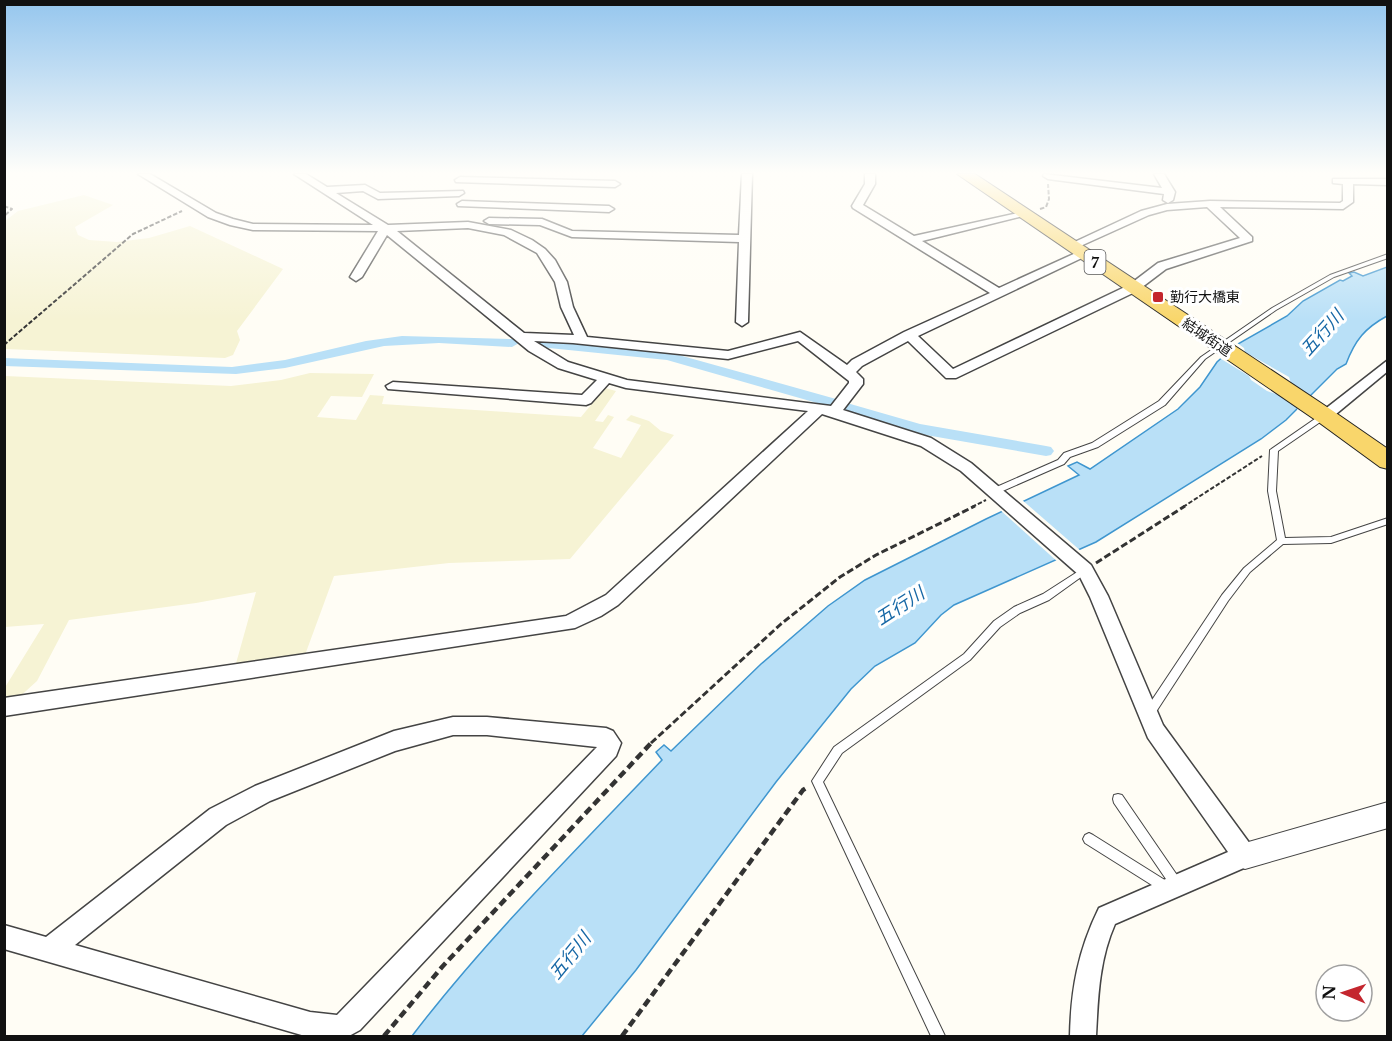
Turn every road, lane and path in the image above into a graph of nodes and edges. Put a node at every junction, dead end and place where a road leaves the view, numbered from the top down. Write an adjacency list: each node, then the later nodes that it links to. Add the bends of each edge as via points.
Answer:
1 (162, 223): 27 (path, via 133,234)
2 (233, 223): 15 (street, via 253,227)
3 (377, 223): 15 (street)
4 (467, 223): 5 (street); 15 (street); 26 (street, via 507,232 541,251 561,282 567,308)
5 (481, 223)
6 (543, 223): 7 (street, via 568,233)
7 (584, 223)
8 (679, 223): 16 (street)
9 (745, 223): 16 (street)
10 (883, 223): 17 (street)
11 (983, 223): 17 (street)
12 (1037, 223): 18 (main road, 結城街道 / 7)
13 (1127, 223): 18 (street)
14 (1230, 223): 21 (street, via 1248,239 1161,266)
15 (386, 228): 20 (street); 25 (street)
16 (744, 239): 23 (street)
17 (911, 240): 22 (street)
18 (1077, 250): 21 (main road, 結城街道 / 7); 22 (street)
19 (1388, 256): 28 (lane, via 1332,276 1274,309)
20 (356, 277)
21 (1133, 288): 24 (street, via 951,375); 28 (main road, 結城街道 / 7)
22 (999, 294): 24 (street)
23 (742, 322)
24 (909, 336): 30 (street, via 856,363)
25 (522, 337): 26 (street); 31 (street, via 563,365)
26 (583, 341): 30 (street, via 728,355 800,336)
27 (4, 345)
28 (1223, 348): 34 (main road, 結城街道 / 7); 37 (lane, via 1203,358 1162,403 1135,421)
29 (1388, 364): 34 (street)
30 (848, 372): 33 (street, via 856,384)
31 (605, 378): 32 (street, via 586,400); 33 (street, via 667,391 723,394)
32 (393, 386)
33 (827, 410): 37 (street, via 926,442 966,467); 41 (street, via 612,600 568,623)
34 (1322, 414): 35 (lane); 36 (main road, 結城街道 / 7)
35 (1274, 450): 39 (lane, via 1272,491); 40 (path)
36 (1388, 461)
37 (998, 494): 40 (street); 52 (path, via 876,555 840,577 782,624 654,740 442,967)
38 (1388, 521): 39 (lane, via 1331,540)
39 (1281, 541): 42 (lane, via 1247,570 1225,598)
40 (1082, 567): 42 (street, via 1099,596); 43 (lane, via 1046,597 997,624 967,657 837,750)
41 (4, 707)
42 (1148, 715): 47 (street, via 1155,731)
43 (817, 781): 53 (path, via 803,790); 54 (lane)
44 (1118, 799): 48 (lane)
45 (1388, 815): 47 (street)
46 (1089, 839): 48 (lane)
47 (1245, 856): 48 (street)
48 (1173, 887): 51 (street, via 1107,916 1095,942)
49 (4, 937): 50 (street)
50 (49, 950): 50 (street, via 310,1025 339,1029 601,758 611,743 598,737 487,726 453,726 394,741 264,793 218,817)
51 (1079, 1035)
52 (384, 1036)
53 (622, 1036)
54 (938, 1036)

